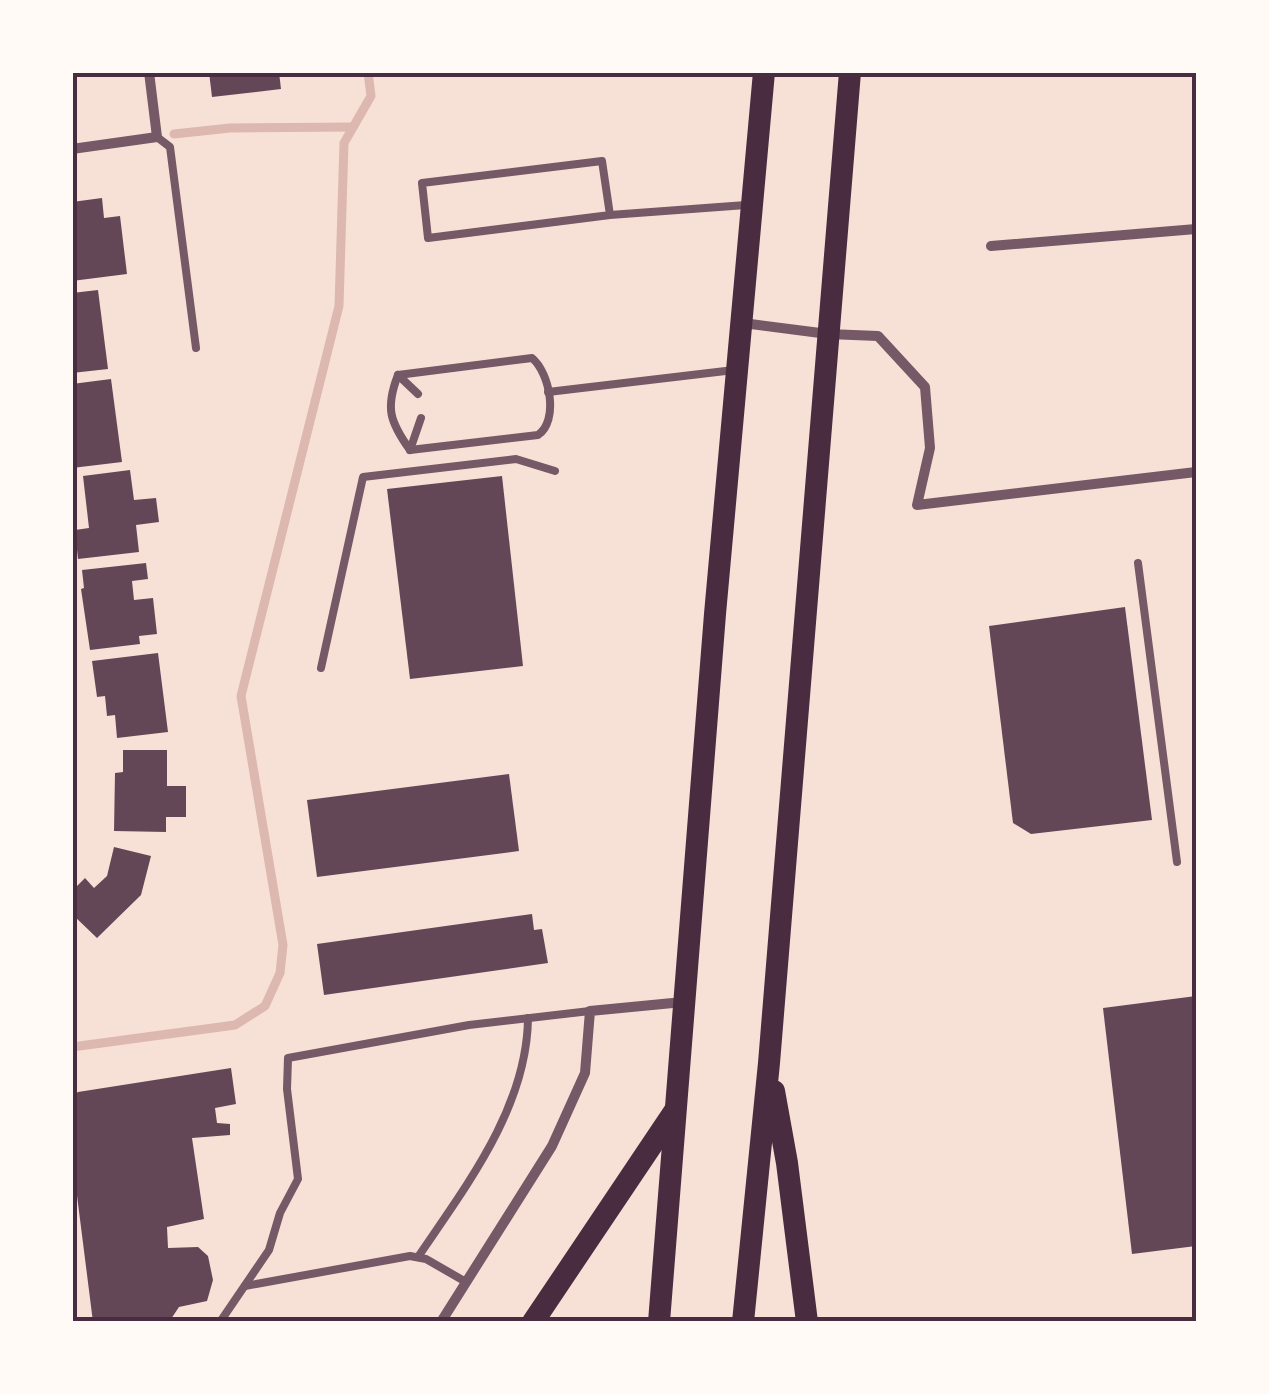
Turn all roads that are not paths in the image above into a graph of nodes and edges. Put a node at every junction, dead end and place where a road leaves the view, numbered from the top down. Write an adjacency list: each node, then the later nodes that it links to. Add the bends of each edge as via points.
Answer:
1 (148, 72): 4 (street)
2 (764, 72): 6 (highway)
3 (850, 72): 11 (highway)
4 (157, 137): 5 (street); 12 (lane, via 170,147)
5 (72, 149)
6 (752, 205): 7 (lane); 10 (highway)
7 (610, 215): 7 (lane, via 428,238 422,183 602,161)
8 (1196, 228): 9 (street)
9 (991, 246)
10 (742, 322): 11 (street); 13 (highway)
11 (828, 334): 20 (street, via 878,336 926,388 930,448 917,505); 27 (highway)
12 (196, 348)
13 (738, 370): 15 (lane); 24 (highway)
14 (398, 375): 15 (lane, via 532,358); 16 (lane); 18 (lane, via 390,397 393,426)
15 (548, 392): 18 (lane, via 550,418 538,436)
16 (418, 394)
17 (422, 418): 18 (lane)
18 (410, 450)
19 (555, 471): 22 (lane, via 516,459 363,477)
20 (1196, 472)
21 (1138, 562): 23 (lane)
22 (321, 668)
23 (1177, 862)
24 (684, 1002): 25 (street); 28 (highway)
25 (590, 1011): 26 (lane); 30 (street, via 585,1072 552,1146)
26 (528, 1018): 29 (lane, via 528,1047 502,1125); 31 (lane, via 288,1058 298,1179 270,1250)
27 (769, 1063): 36 (highway); 37 (highway)
28 (676, 1109): 34 (highway); 35 (highway)
29 (418, 1258): 30 (lane); 31 (lane)
30 (466, 1282): 33 (street)
31 (245, 1286): 32 (lane)
32 (220, 1322)
33 (441, 1322)
34 (533, 1322)
35 (658, 1322)
36 (743, 1322)
37 (808, 1322)

